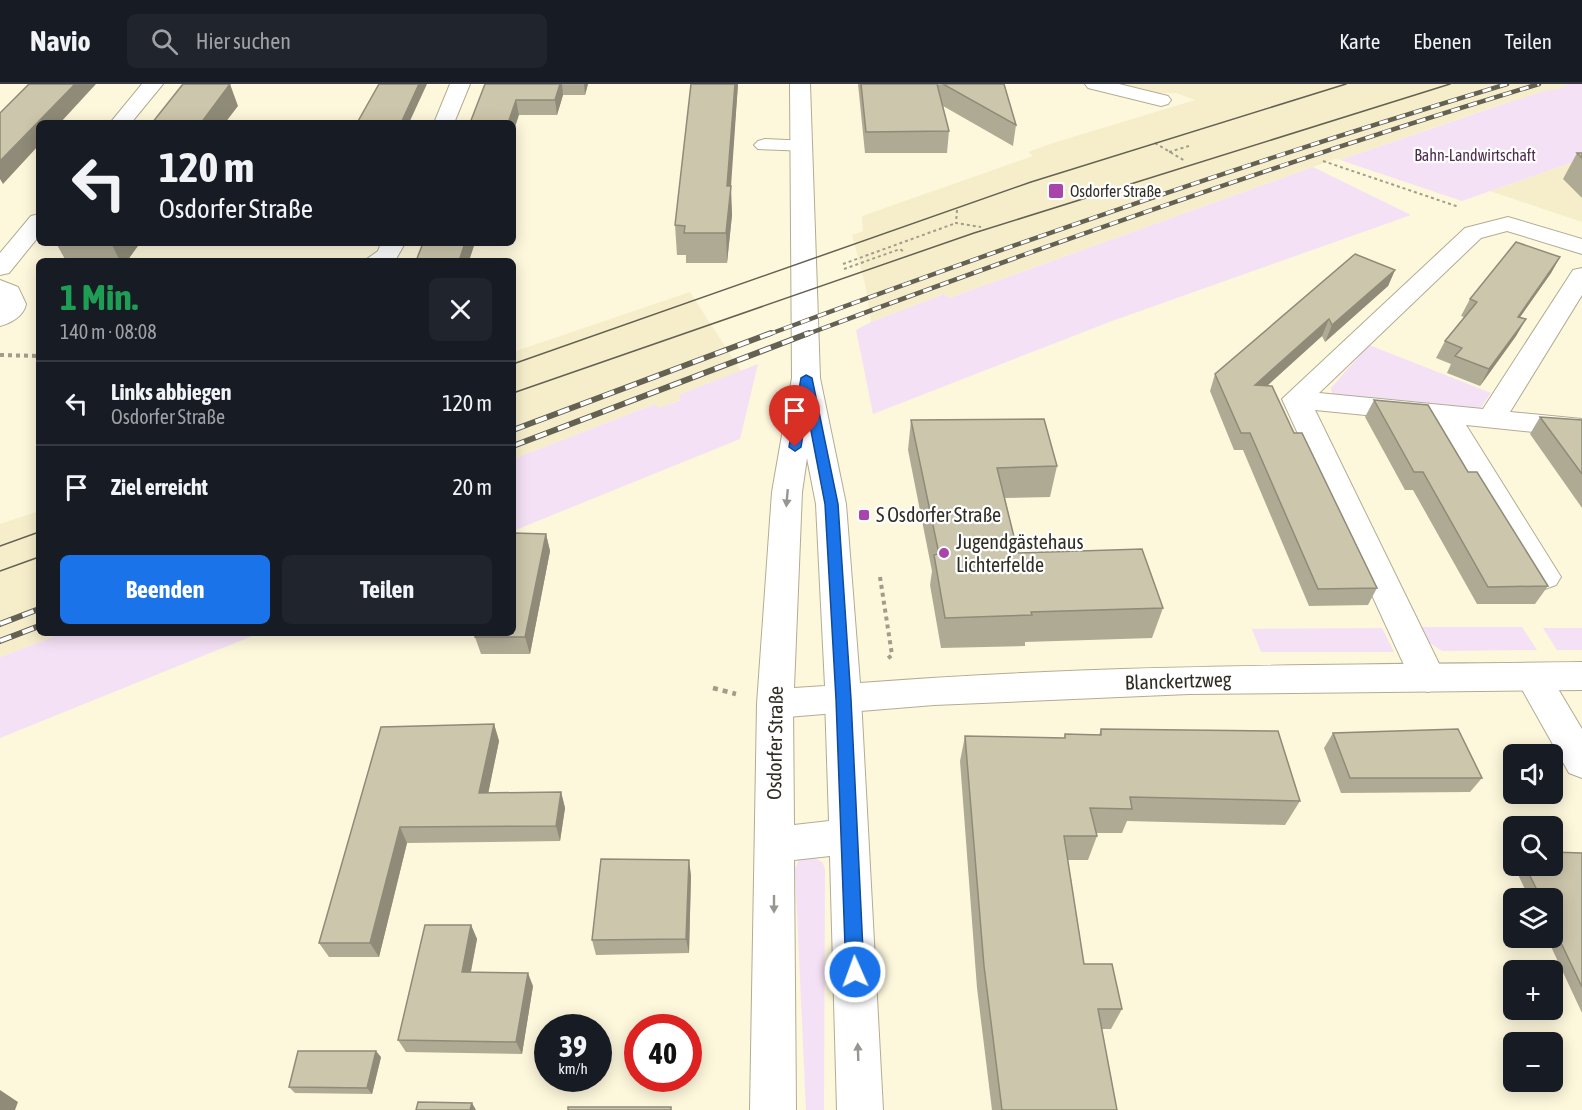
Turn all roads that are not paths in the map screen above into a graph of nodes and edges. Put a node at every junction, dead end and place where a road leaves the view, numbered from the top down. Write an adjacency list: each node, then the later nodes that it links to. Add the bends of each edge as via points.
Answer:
1 (153, 84): 6 (main road)
2 (460, 84): 7 (main road)
3 (800, 84): 9 (main road, Osdorfer Straße)
4 (1095, 84): 5 (main road)
5 (1161, 100)
6 (123, 120)
7 (445, 120)
8 (765, 146): 9 (main road)
9 (801, 146): 18 (main road, Osdorfer Straße)
10 (36, 225): 14 (main road)
11 (392, 246): 13 (main road)
12 (1582, 247): 19 (main road, via 1508,224 1473,234)
13 (382, 258)
14 (0, 268)
15 (1582, 275): 21 (main road)
16 (0, 287): 17 (main road, via 11,293 14,300 13,308)
17 (0, 318)
18 (806, 378): 27 (main road, Osdorfer Straße, via 831,504); 28 (main road, Osdorfer Straße, one-way to 28, via 787,492)
19 (1296, 399): 20 (main road); 26 (main road)
20 (1445, 414): 21 (main road); 23 (main road)
21 (1491, 419): 22 (main road)
22 (1582, 428)
23 (1545, 577)
24 (1582, 676): 25 (main road, Blanckertzweg)
25 (1533, 677): 26 (main road, Blanckertzweg); 29 (main road)
26 (1428, 678): 27 (main road, Blanckertzweg, via 1189,680)
27 (843, 699): 28 (main road, Blanckertzweg); 30 (main road, Osdorfer Straße)
28 (775, 704): 31 (main road, Osdorfer Straße)
29 (1582, 762)
30 (850, 836): 31 (main road); 33 (main road, Osdorfer Straße, one-way to 30)
31 (774, 845): 32 (main road, Osdorfer Straße, one-way to 32)
32 (773, 1110)
33 (860, 1110)

